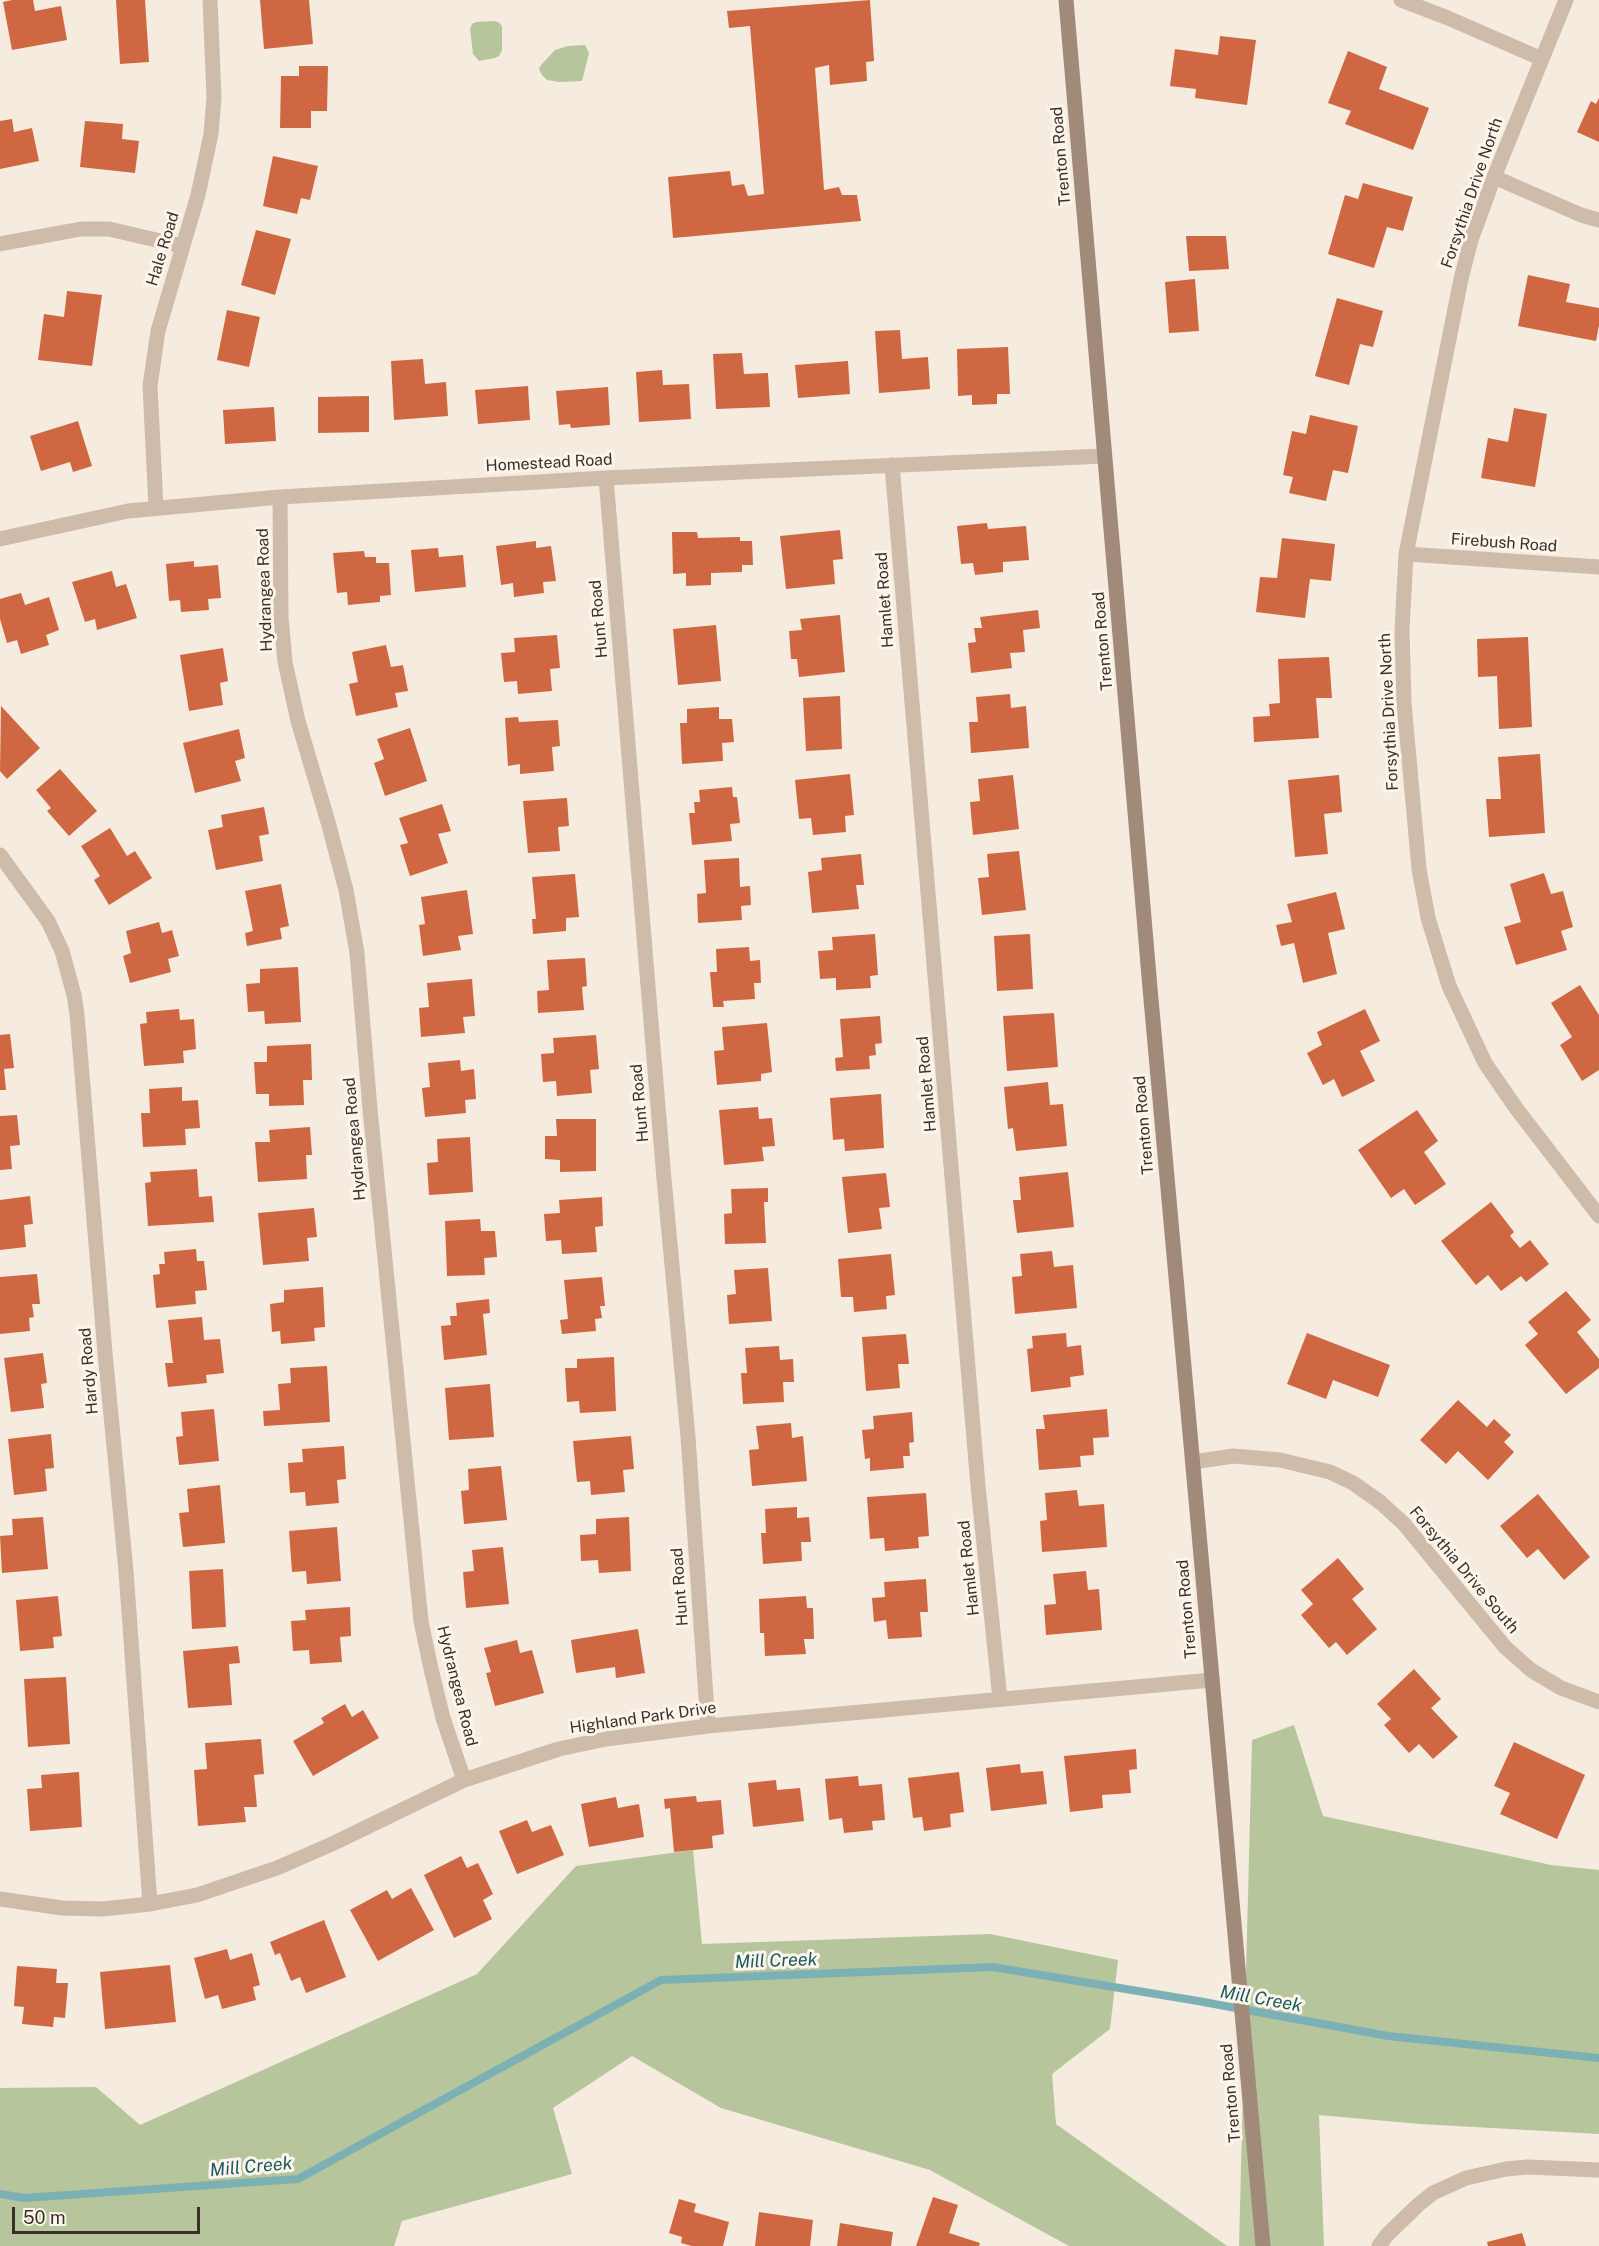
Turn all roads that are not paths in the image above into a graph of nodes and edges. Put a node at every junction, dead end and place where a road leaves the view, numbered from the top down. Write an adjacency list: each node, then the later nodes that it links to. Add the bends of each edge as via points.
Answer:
1 (210, 0): 9 (street, Hale Road, via 212,134)
2 (1066, 0): 10 (main road, Trenton Road)
3 (1401, 0): 5 (street)
4 (1566, 0): 5 (street, Forsythia Drive North)
5 (1542, 59): 6 (street, Forsythia Drive North)
6 (1494, 177): 7 (street); 16 (street, Forsythia Drive North, via 1461,279)
7 (1599, 220)
8 (0, 244): 9 (street, via 81,229 110,229)
9 (182, 246): 14 (street, Hale Road, via 158,331 150,386)
10 (1104, 456): 11 (street, Homestead Road); 20 (main road, Trenton Road)
11 (892, 465): 12 (street, Homestead Road); 22 (street, Hamlet Road, via 978,1486)
12 (606, 478): 13 (street, Homestead Road); 24 (street, Hunt Road, via 688,1437)
13 (280, 497): 14 (street, Homestead Road); 25 (street, Hydrangea Road, via 285,662 346,890 357,953 421,1621 443,1718)
14 (156, 508): 15 (street, Homestead Road)
15 (0, 539)
16 (1406, 554): 17 (street, Firebush Road); 19 (street, Forsythia Drive North, via 1404,703 1419,869 1428,918 1449,986 1485,1063)
17 (1599, 567)
18 (0, 855): 27 (street, Hardy Road, via 48,921 62,951 77,1014 126,1571)
19 (1599, 1216)
20 (1193, 1462): 21 (main road, Trenton Road); 23 (street, Forsythia Drive South, via 1233,1456 1280,1461 1330,1472 1353,1483 1404,1524 1505,1647 1531,1670 1561,1688)
21 (1212, 1680): 22 (street, Highland Park Drive); 29 (main road, Trenton Road)
22 (1000, 1700): 24 (street, Highland Park Drive)
23 (1599, 1702)
24 (708, 1726): 25 (street, Highland Park Drive, via 559,1749)
25 (464, 1780): 27 (street, Highland Park Drive, via 277,1868 197,1895)
26 (0, 1899): 27 (street, Highland Park Drive, via 62,1908)
27 (150, 1905)
28 (1599, 2170): 30 (street, via 1527,2167 1466,2178 1418,2205)
29 (1263, 2246)
30 (1379, 2246)

